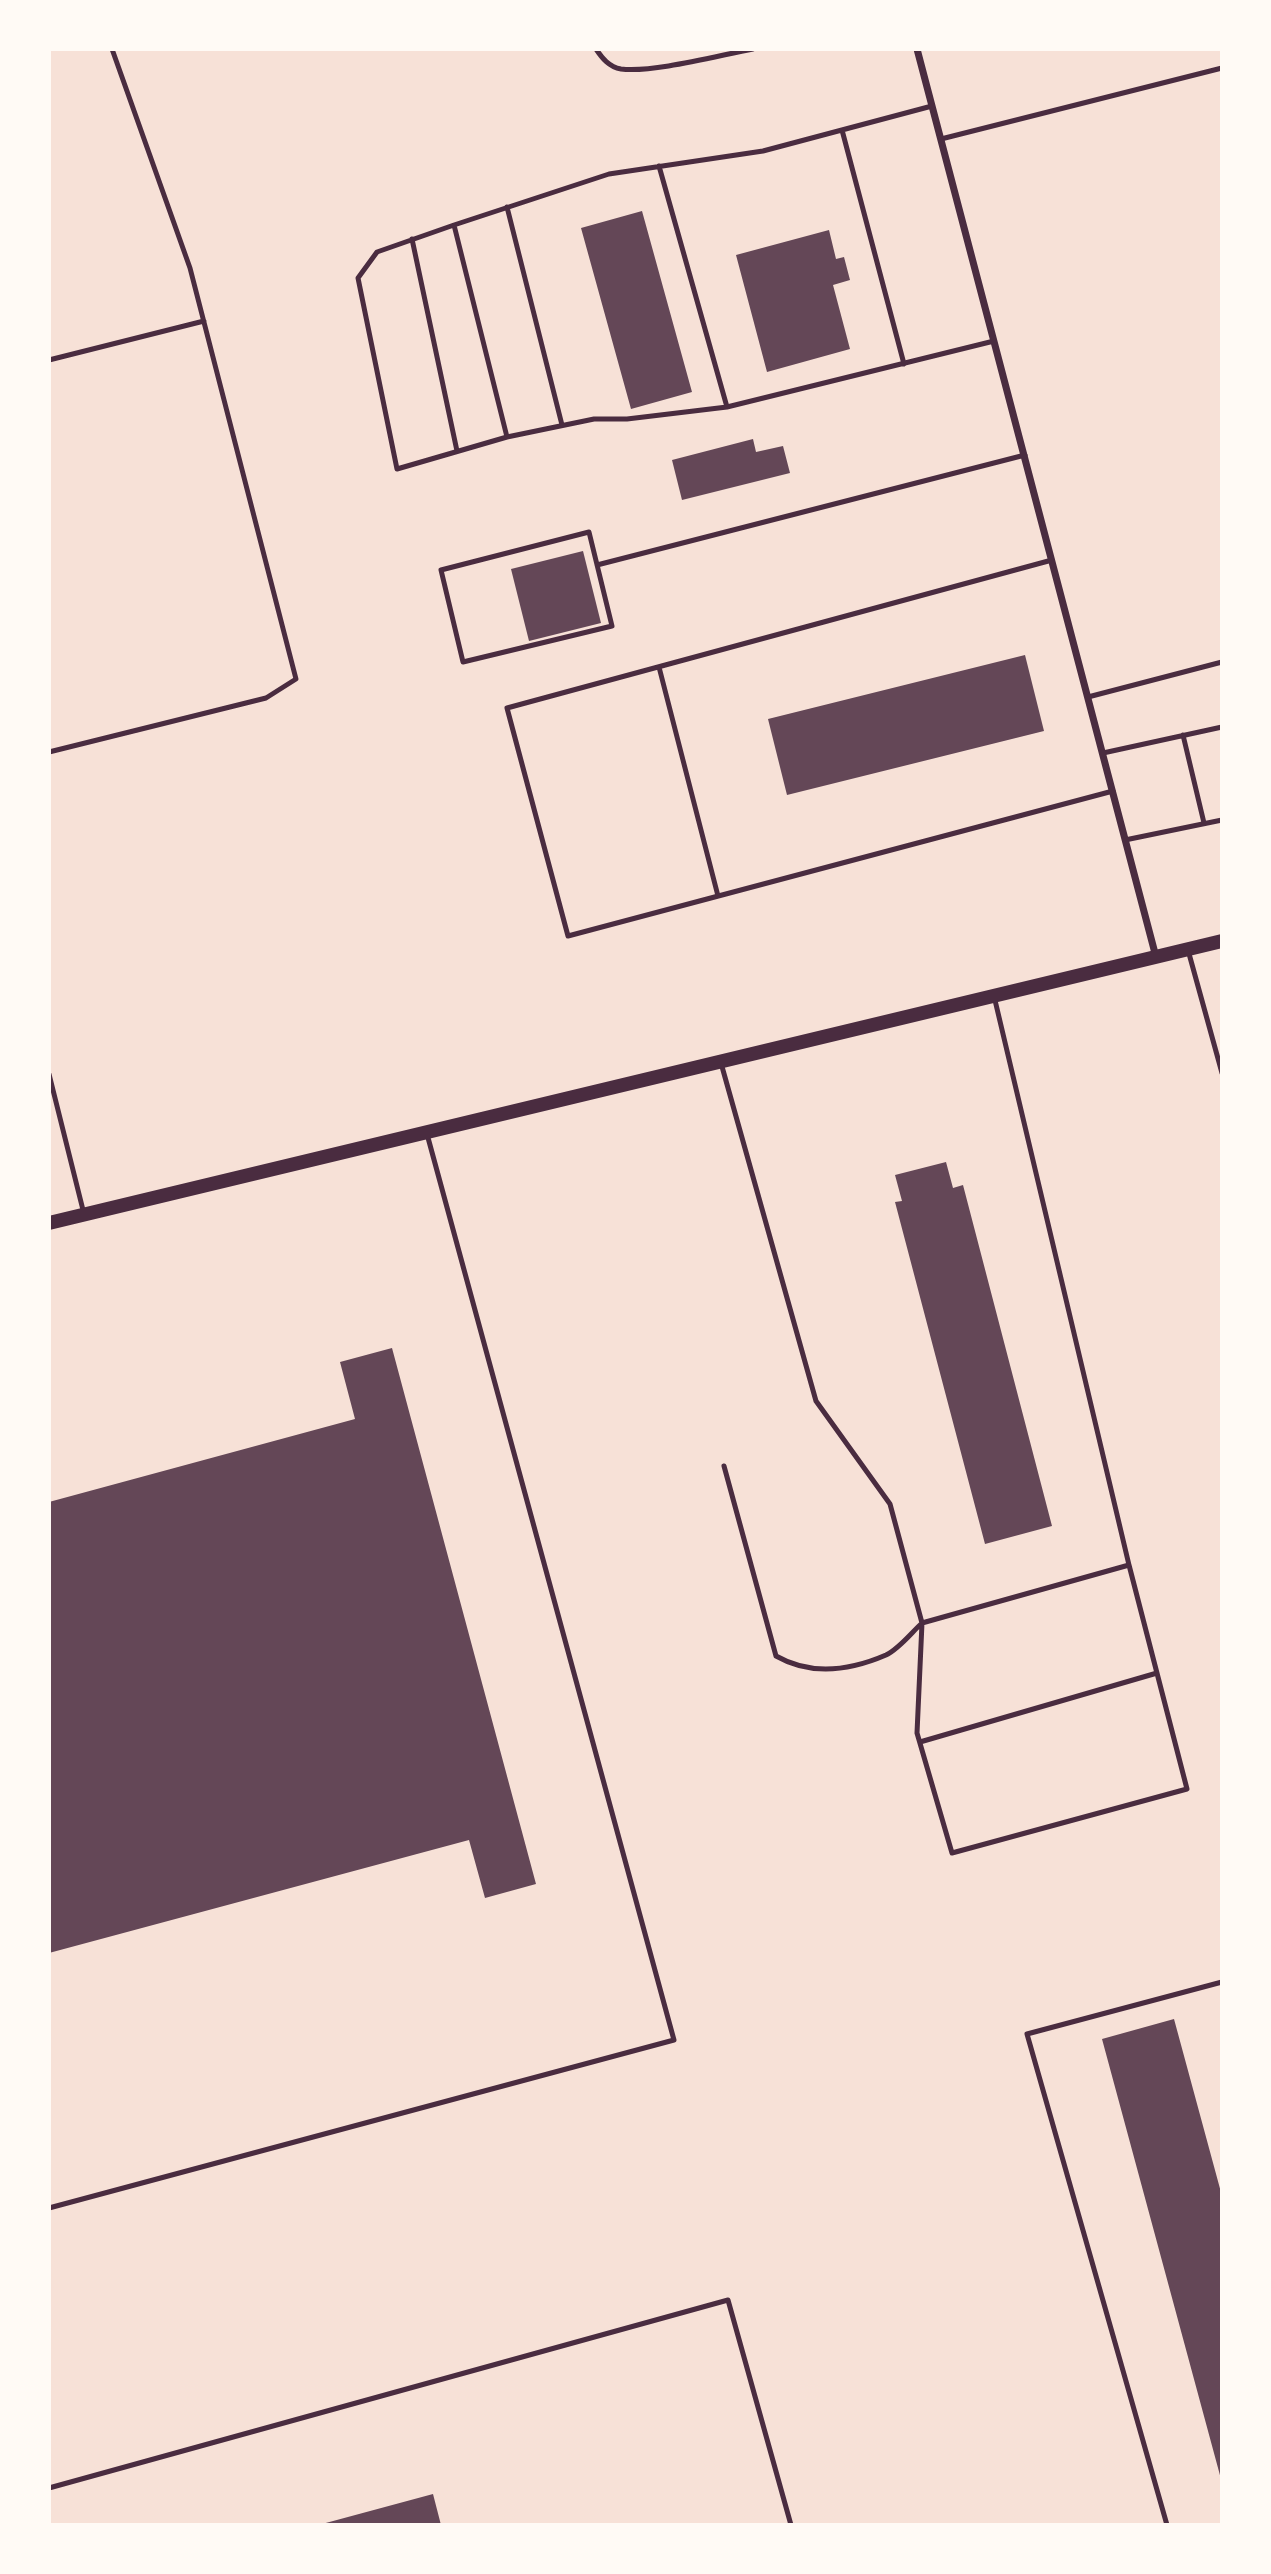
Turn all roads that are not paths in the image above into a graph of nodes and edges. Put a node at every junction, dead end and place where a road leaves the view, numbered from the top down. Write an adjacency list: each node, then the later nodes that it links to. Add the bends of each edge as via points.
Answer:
1 (112, 49): 13 (lane)
2 (596, 49): 3 (lane, via 611,66 621,69)
3 (753, 49)
4 (917, 49): 6 (street)
5 (1222, 68): 8 (lane)
6 (932, 106): 7 (lane); 8 (street)
7 (842, 130): 9 (lane, via 763,150); 16 (lane)
8 (941, 139): 14 (street)
9 (659, 166): 10 (lane, via 608,174); 17 (lane)
10 (508, 207): 11 (lane); 18 (lane)
11 (454, 225): 12 (lane); 19 (lane)
12 (412, 239): 20 (lane); 20 (lane, via 377,252 358,278 397,469)
13 (205, 321): 15 (lane); 29 (lane, via 296,679 266,698)
14 (995, 341): 16 (lane); 21 (street)
15 (49, 360)
16 (904, 364): 17 (lane)
17 (727, 407): 18 (lane)
18 (562, 425): 19 (lane)
19 (507, 437): 20 (lane)
20 (457, 451)
21 (1024, 456): 22 (street); 23 (lane)
22 (1052, 560): 25 (lane); 26 (street)
23 (597, 565): 23 (lane, via 612,626 463,662 440,570 589,532)
24 (1222, 662): 26 (lane)
25 (659, 667): 35 (lane); 35 (lane, via 507,708 568,936)
26 (1088, 697): 30 (street)
27 (1222, 727): 28 (lane)
28 (1183, 735): 30 (lane); 33 (lane)
29 (49, 752)
30 (1102, 753): 31 (street)
31 (1113, 791): 34 (street); 35 (lane)
32 (1222, 820): 33 (lane)
33 (1205, 823): 34 (lane)
34 (1125, 840): 38 (street)
35 (718, 896)
36 (1222, 942): 37 (main road)
37 (1188, 950): 38 (main road); 40 (lane)
38 (1156, 958): 39 (main road)
39 (994, 996): 41 (main road); 48 (lane)
40 (1219, 1047): 43 (lane)
41 (720, 1060): 44 (main road); 49 (lane, via 816,1401 890,1504)
42 (49, 1073): 45 (lane)
43 (1222, 1073)
44 (426, 1130): 45 (main road); 53 (lane, via 674,2040)
45 (84, 1214): 46 (main road)
46 (49, 1223)
47 (724, 1465): 49 (lane, via 776,1656 797,1668 828,1670 888,1655)
48 (1129, 1565): 49 (lane); 50 (lane)
49 (922, 1623): 51 (lane)
50 (1157, 1673): 51 (lane); 51 (lane, via 1187,1789 952,1853)
51 (919, 1742)
52 (1222, 1982): 56 (lane, via 1027,2034)
53 (49, 2208)
54 (49, 2488): 55 (lane, via 728,2300)
55 (791, 2525)
56 (1167, 2525)

